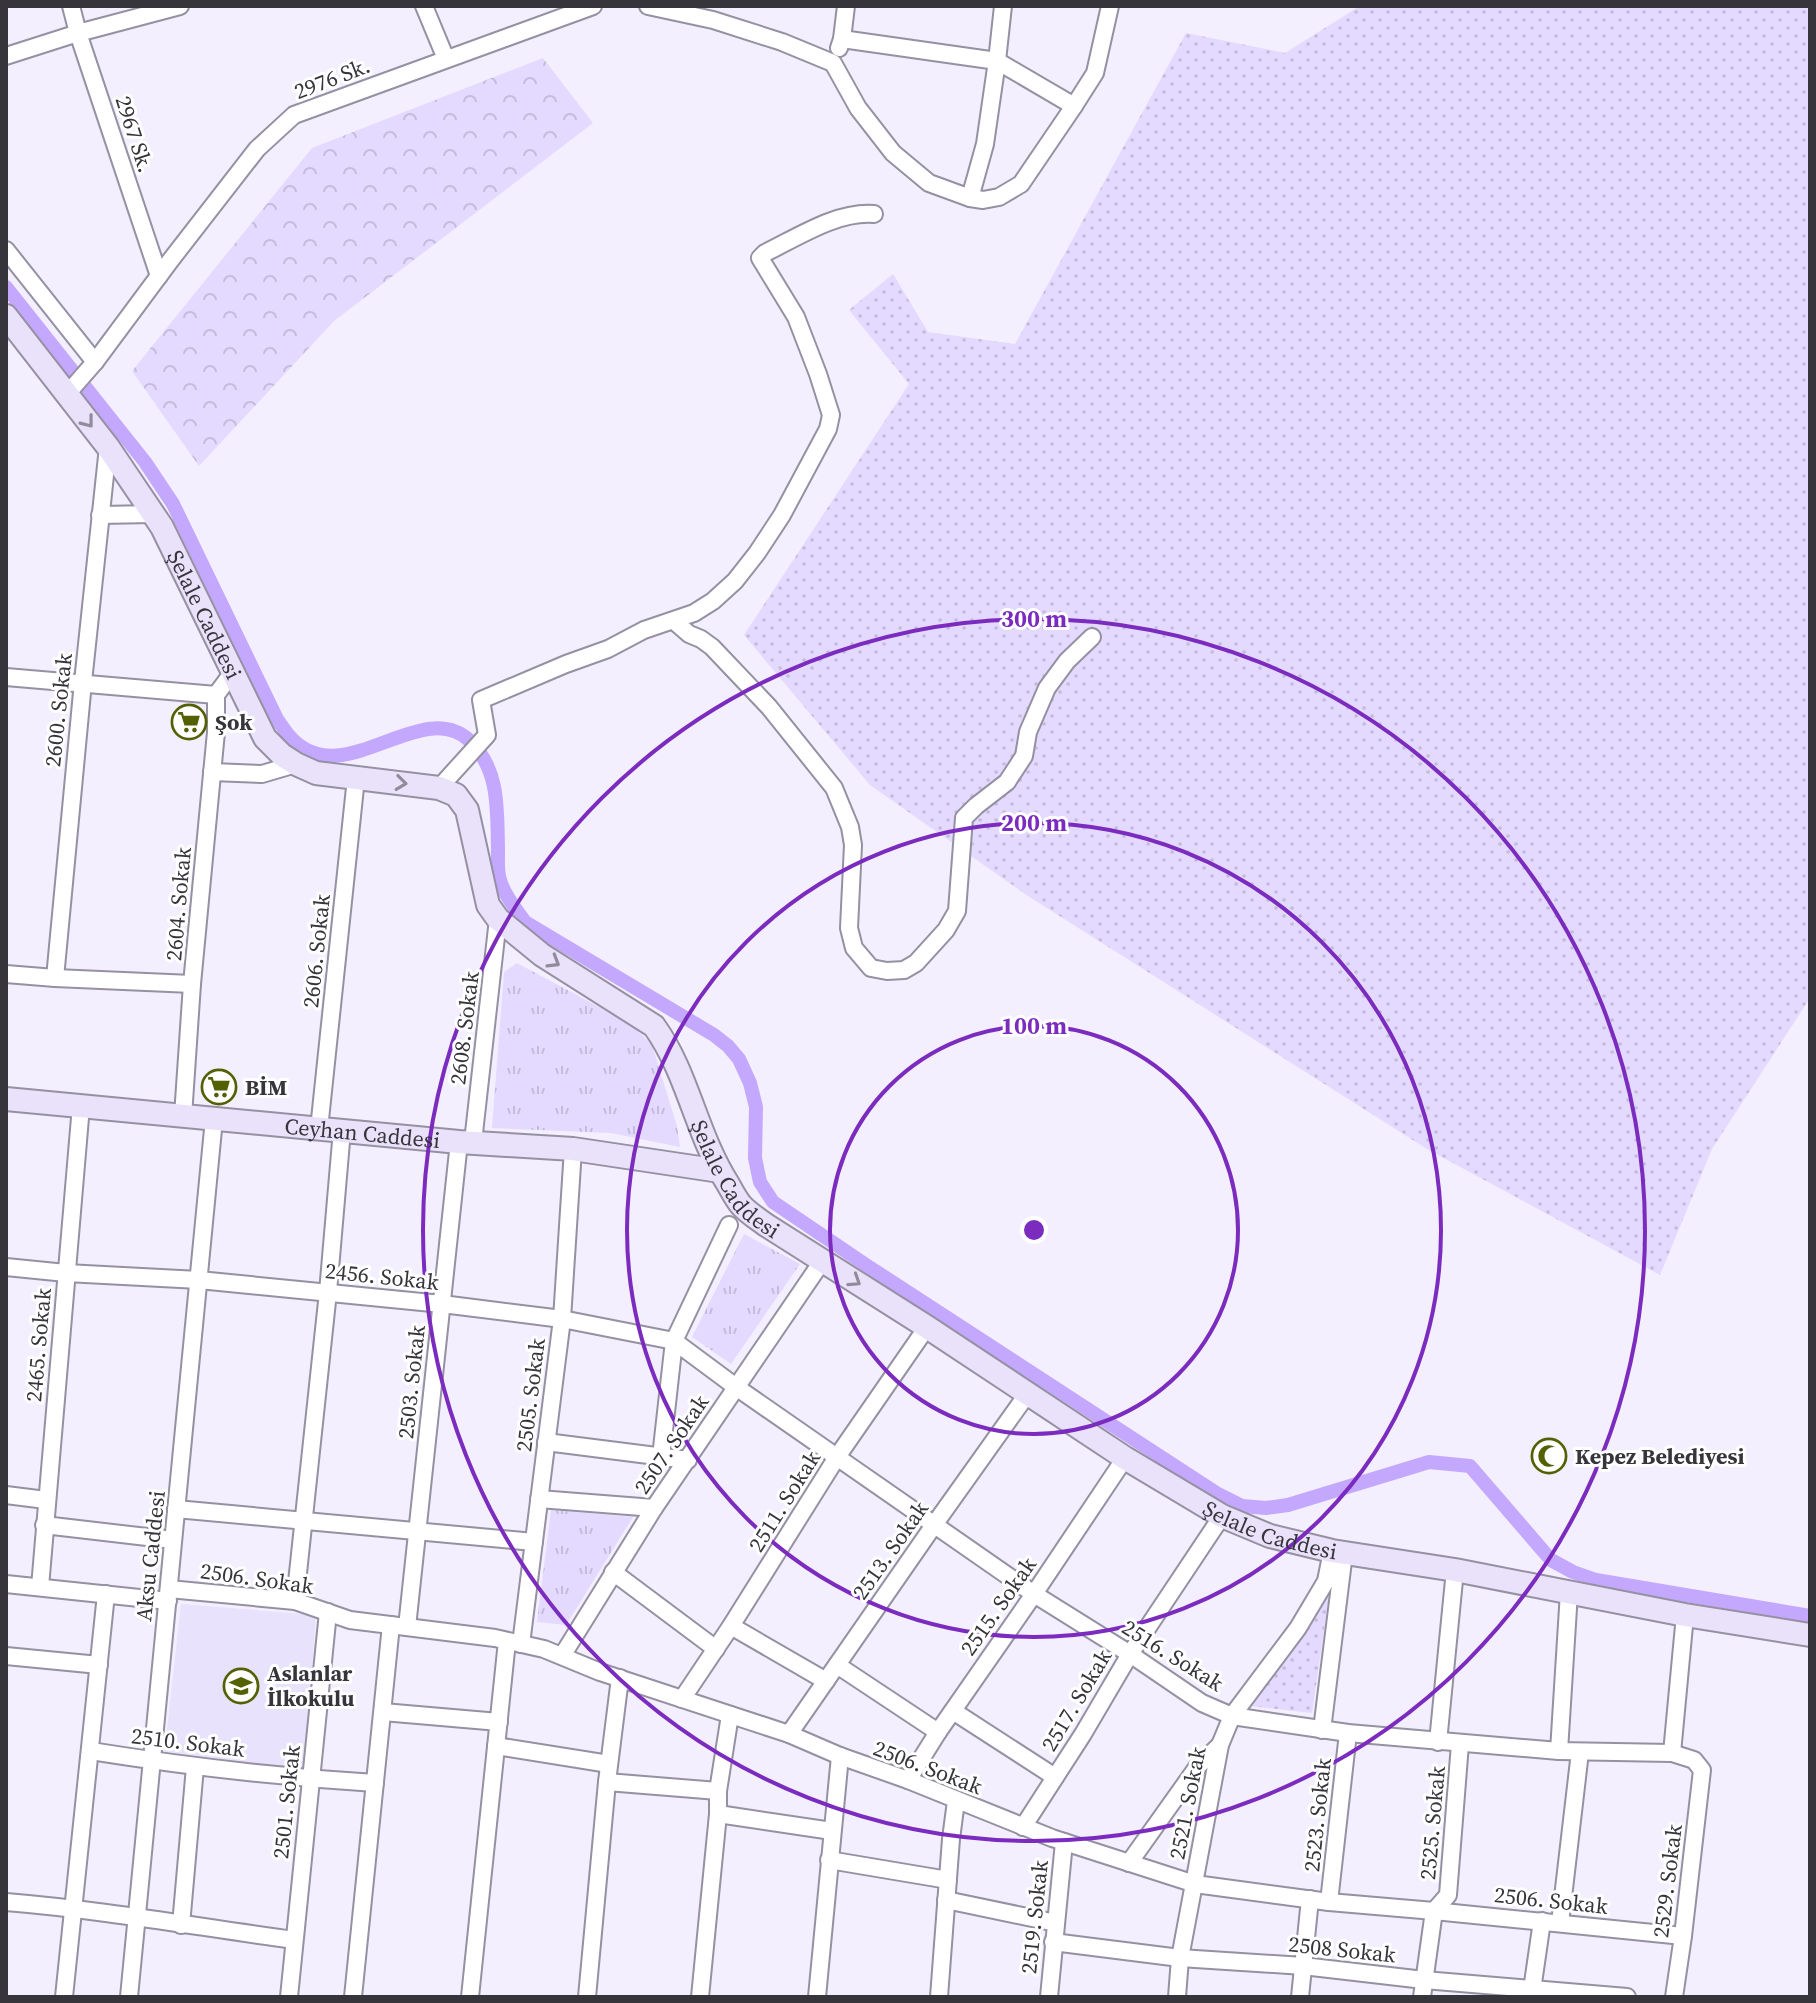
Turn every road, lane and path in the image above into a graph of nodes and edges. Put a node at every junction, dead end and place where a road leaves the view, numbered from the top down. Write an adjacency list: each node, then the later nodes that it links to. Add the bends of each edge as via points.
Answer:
1 (71, 6): 9 (street, 2967 Sk.)
2 (424, 6): 12 (street)
3 (593, 6): 12 (street, 2976 Sk.)
4 (648, 6): 14 (street, via 713,20)
5 (846, 6): 10 (street)
6 (1003, 6): 13 (street)
7 (1110, 6): 15 (street, via 1095,73)
8 (174, 7): 9 (street)
9 (78, 33): 11 (street); 19 (street, 2967 Sk.)
10 (842, 39): 13 (street); 14 (street)
11 (6, 56)
12 (446, 59): 19 (street, 2976 Sk., via 294,115 257,149)
13 (997, 61): 15 (street); 16 (street, via 985,144)
14 (833, 63): 16 (street, via 858,108 893,153 929,183)
15 (1074, 106): 16 (street, via 1021,184 999,197)
16 (970, 198)
17 (874, 214): 26 (street, via 842,216 760,258 796,317 831,415 828,429 782,515 735,581 713,601)
18 (6, 250): 21 (street)
19 (159, 276): 21 (street, 2976 Sk.)
20 (6, 316): 22 (street, Şelale Caddesi)
21 (95, 362): 22 (street, 2976 Sk.)
22 (67, 394): 23 (street, Şelale Caddesi, one-way to 23)
23 (108, 447): 24 (street, Şelale Caddesi); 25 (street, 2600. Sokak)
24 (153, 514): 25 (street); 28 (street, Şelale Caddesi)
25 (100, 515): 30 (street, 2600. Sokak)
26 (674, 621): 27 (street, via 712,647 834,788 853,845 849,928 854,948 871,968 887,971 916,963 946,930 957,911 964,818 1007,782 1024,756 1047,688); 35 (street, via 481,700 487,735)
27 (1092, 637)
28 (233, 672): 31 (street); 32 (street, Şelale Caddesi, via 265,738)
29 (6, 677): 30 (street)
30 (83, 682): 31 (street); 38 (street, 2600. Sokak)
31 (216, 695): 33 (street, 2604. Sokak)
32 (296, 764): 33 (street, via 262,774); 34 (street, Şelale Caddesi, via 316,773)
33 (212, 772): 39 (street, 2604. Sokak)
34 (356, 778): 35 (street, Şelale Caddesi, one-way to 35); 44 (street, 2606. Sokak)
35 (439, 788): 36 (street, Şelale Caddesi, via 456,795 467,810 488,905)
36 (498, 919): 46 (street, 2608. Sokak); 48 (street, Şelale Caddesi, one-way to 48, via 542,955 654,1026 677,1065)
37 (6, 974): 38 (street)
38 (55, 978): 39 (street)
39 (192, 984): 42 (street, 2604. Sokak)
40 (6, 1099): 41 (street, Ceyhan Caddesi)
41 (81, 1106): 42 (street, Ceyhan Caddesi); 52 (street, 2465. Sokak)
42 (183, 1116): 43 (street, Ceyhan Caddesi)
43 (214, 1119): 44 (street, Ceyhan Caddesi); 53 (street, Aksu Caddesi)
44 (319, 1129): 45 (street, Ceyhan Caddesi)
45 (342, 1130): 46 (street, Ceyhan Caddesi); 54 (street)
46 (466, 1142): 47 (street, Ceyhan Caddesi); 55 (street, 2503. Sokak)
47 (573, 1149): 48 (street, Ceyhan Caddesi); 56 (street, 2505. Sokak)
48 (720, 1171): 50 (street, Şelale Caddesi, via 741,1205)
49 (729, 1225): 58 (street)
50 (823, 1260): 57 (street, Şelale Caddesi, one-way to 57); 59 (street, 2507. Sokak)
51 (6, 1267): 52 (street, 2456. Sokak)
52 (66, 1273): 53 (street, 2456. Sokak); 68 (street, 2465. Sokak)
53 (199, 1280): 54 (street, 2456. Sokak); 70 (street, Aksu Caddesi)
54 (328, 1292): 55 (street, 2456. Sokak); 72 (street)
55 (442, 1304): 56 (street, 2456. Sokak); 75 (street, 2503. Sokak)
56 (562, 1319): 58 (street, 2456. Sokak); 61 (street, 2505. Sokak)
57 (927, 1327): 60 (street, Şelale Caddesi); 63 (street, 2511. Sokak)
58 (674, 1341): 59 (street, 2456. Sokak); 62 (street)
59 (736, 1387): 63 (street, 2516. Sokak); 65 (street, 2507. Sokak)
60 (1028, 1393): 64 (street, Şelale Caddesi); 74 (street, 2513. Sokak)
61 (546, 1442): 62 (street); 67 (street, 2505. Sokak)
62 (661, 1457): 65 (street)
63 (837, 1457): 74 (street, 2516. Sokak); 91 (street, 2511. Sokak)
64 (1125, 1458): 71 (street, Şelale Caddesi); 85 (street, 2515. Sokak)
65 (688, 1460): 69 (street, 2507. Sokak)
66 (6, 1495): 68 (street)
67 (539, 1499): 69 (street); 77 (street, 2505. Sokak)
68 (46, 1500): 73 (street, 2465. Sokak)
69 (654, 1508): 80 (street, 2507. Sokak)
70 (176, 1509): 72 (street); 76 (street, Aksu Caddesi)
71 (1222, 1516): 78 (street, Şelale Caddesi, via 1270,1536); 95 (street, 2517. Sokak)
72 (303, 1521): 75 (street); 87 (street)
73 (44, 1525): 76 (street); 82 (street, 2465. Sokak)
74 (934, 1525): 85 (street, 2516. Sokak); 99 (street, 2513. Sokak)
75 (418, 1531): 77 (street); 90 (street, 2503. Sokak)
76 (173, 1540): 86 (street, Aksu Caddesi)
77 (534, 1542): 93 (street, 2505. Sokak)
78 (1338, 1552): 79 (street, Şelale Caddesi); 106 (street, 2521. Sokak, via 1298,1628); 108 (street)
79 (1455, 1570): 83 (street, Şelale Caddesi); 112 (street, 2525. Sokak)
80 (613, 1572): 94 (street); 97 (street, 2507. Sokak)
81 (6, 1584): 82 (street, 2506. Sokak)
82 (40, 1587): 84 (street, 2506. Sokak)
83 (1569, 1592): 89 (street, Şelale Caddesi); 117 (street)
84 (106, 1594): 86 (street, 2506. Sokak); 98 (street)
85 (1034, 1594): 95 (street, 2516. Sokak); 103 (street, 2515. Sokak)
86 (168, 1595): 87 (street, 2506. Sokak); 121 (street, Aksu Caddesi)
87 (295, 1601): 88 (street, 2506. Sokak)
88 (328, 1612): 90 (street, 2506. Sokak); 126 (street, 2501. Sokak)
89 (1685, 1615): 92 (street, Şelale Caddesi); 119 (street)
90 (399, 1626): 93 (street, 2506. Sokak); 104 (street, 2503. Sokak)
91 (731, 1626): 94 (street, 2511. Sokak); 101 (street)
92 (1810, 1635)
93 (514, 1642): 97 (street, 2506. Sokak); 107 (street, 2505. Sokak)
94 (716, 1649): 102 (street, 2511. Sokak)
95 (1130, 1654): 106 (street, 2516. Sokak, via 1202,1703); 125 (street, 2517. Sokak)
96 (6, 1656): 98 (street)
97 (562, 1656): 100 (street, 2506. Sokak)
98 (99, 1665): 116 (street)
99 (837, 1665): 101 (street, 2513. Sokak); 109 (street)
100 (620, 1678): 102 (street, 2506. Sokak); 122 (street)
101 (826, 1681): 111 (street, 2513. Sokak)
102 (682, 1699): 105 (street, 2506. Sokak)
103 (953, 1711): 109 (street, 2515. Sokak); 125 (street)
104 (383, 1712): 107 (street); 129 (street, 2503. Sokak)
105 (730, 1715): 111 (street, 2506. Sokak); 130 (street)
106 (1232, 1716): 108 (street, 2516. Sokak); 114 (street, 2521. Sokak)
107 (499, 1722): 115 (street, 2505. Sokak)
108 (1322, 1730): 110 (street, 2516. Sokak)
109 (938, 1732): 127 (street, 2515. Sokak)
110 (1348, 1733): 112 (street, 2516. Sokak); 143 (street, 2523. Sokak)
111 (789, 1734): 120 (street, 2506. Sokak)
112 (1438, 1742): 113 (street, 2516. Sokak)
113 (1460, 1744): 117 (street, 2516. Sokak); 145 (street, 2525. Sokak, via 1448,1895)
114 (1220, 1745): 137 (street, via 1198,1766); 139 (street, 2521. Sokak)
115 (496, 1746): 122 (street); 162 (street, 2505. Sokak)
116 (91, 1751): 121 (street, 2510. Sokak); 144 (street)
117 (1559, 1751): 118 (street, 2516. Sokak)
118 (1580, 1752): 119 (street, 2516. Sokak); 149 (street)
119 (1672, 1753): 124 (street, 2516. Sokak, via 1694,1760)
120 (840, 1756): 127 (street, 2506. Sokak); 134 (street)
121 (152, 1761): 123 (street, 2510. Sokak); 146 (street, Aksu Caddesi)
122 (609, 1764): 128 (street)
123 (195, 1767): 126 (street, 2510. Sokak); 150 (street)
124 (1702, 1770): 151 (street, 2529. Sokak)
125 (1055, 1777): 133 (street, 2517. Sokak)
126 (310, 1779): 129 (street, 2510. Sokak); 152 (street, 2501. Sokak)
127 (908, 1780): 131 (street, 2506. Sokak)
128 (607, 1782): 130 (street); 163 (street)
129 (375, 1783): 161 (street, 2503. Sokak)
130 (718, 1791): 132 (street)
131 (956, 1801): 133 (street, 2506. Sokak); 138 (street)
132 (718, 1814): 134 (street); 164 (street)
133 (1023, 1827): 135 (street, 2506. Sokak)
134 (832, 1831): 136 (street)
135 (1064, 1842): 137 (street, 2506. Sokak); 148 (street, 2519. Sokak)
136 (829, 1860): 138 (street); 165 (street)
137 (1129, 1863): 139 (street, 2506. Sokak)
138 (948, 1880): 141 (street)
139 (1195, 1884): 140 (street, 2506. Sokak); 154 (street, 2521. Sokak)
140 (1310, 1899): 143 (street, 2506. Sokak); 155 (street, 2523. Sokak)
141 (946, 1900): 148 (street); 166 (street)
142 (6, 1902): 144 (street)
143 (1329, 1902): 145 (street, 2506. Sokak)
144 (74, 1908): 146 (street); 158 (street)
145 (1434, 1911): 147 (street, 2506. Sokak); 156 (street, 2525. Sokak)
146 (137, 1917): 150 (street); 159 (street, Aksu Caddesi)
147 (1542, 1921): 149 (street, 2506. Sokak); 157 (street)
148 (1056, 1923): 153 (street, 2519. Sokak)
149 (1560, 1923): 151 (street, 2506. Sokak)
150 (181, 1925): 152 (street)
151 (1683, 1936): 172 (street, 2529. Sokak)
152 (294, 1940): 160 (street, 2501. Sokak)
153 (1053, 1942): 154 (street, 2508 Sokak); 167 (street, 2519. Sokak)
154 (1180, 1958): 155 (street, 2508 Sokak); 168 (street, 2521. Sokak)
155 (1303, 1966): 156 (street, 2508 Sokak); 169 (street, 2523. Sokak)
156 (1424, 1980): 157 (street, 2508 Sokak); 170 (street, 2525. Sokak)
157 (1531, 1993): 171 (street, 2508 Sokak)
158 (64, 1997)
159 (129, 1997)
160 (289, 1997)
161 (353, 1997)
162 (470, 1997)
163 (587, 1997)
164 (700, 1997)
165 (817, 1997)
166 (939, 1997)
167 (1049, 1997)
168 (1177, 1997)
169 (1300, 1997)
170 (1422, 1997)
171 (1627, 1997)
172 (1674, 1997)

